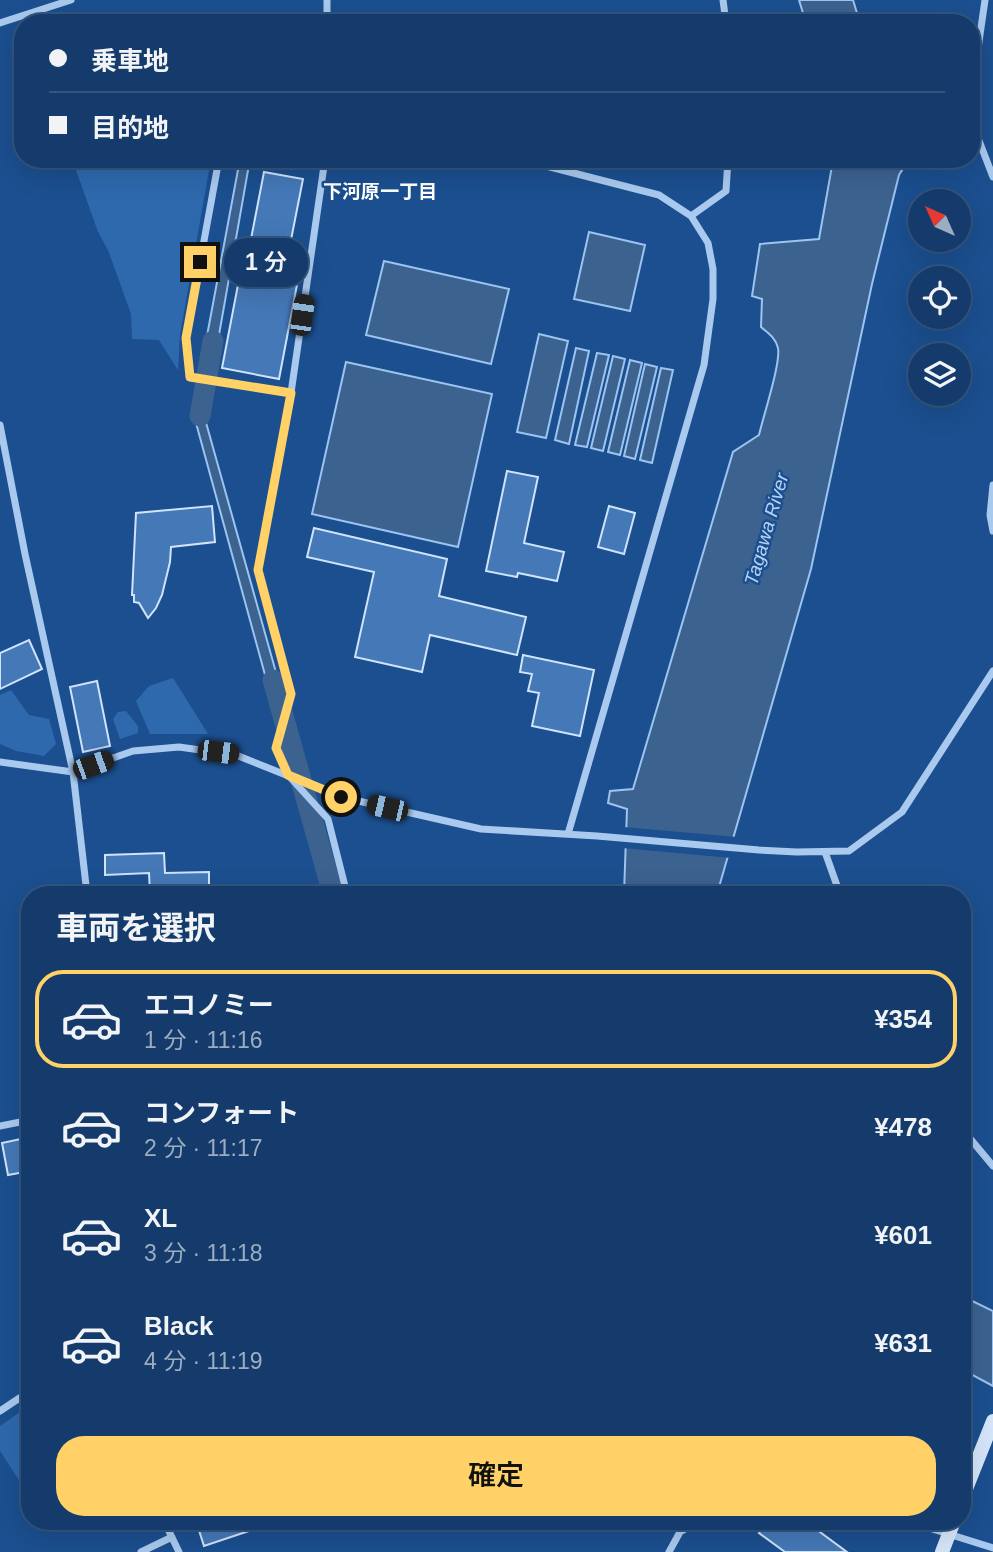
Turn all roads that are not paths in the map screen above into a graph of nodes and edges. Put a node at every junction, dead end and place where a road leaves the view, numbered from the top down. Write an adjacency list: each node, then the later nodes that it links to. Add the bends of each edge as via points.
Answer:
1 (71, 0): 3 (street)
2 (985, 0): 4 (street)
3 (28, 14)
4 (980, 35)
5 (980, 143): 10 (street)
6 (217, 168): 12 (street, via 186,338 190,377)
7 (324, 168): 12 (street)
8 (554, 168): 11 (street, via 659,195)
9 (727, 168): 11 (street, via 726,191)
10 (993, 177)
11 (691, 216): 20 (street, via 708,243 713,269 704,365)
12 (291, 393): 19 (street, via 258,570 291,694 276,748)
13 (0, 425): 18 (street)
14 (993, 485): 15 (street)
15 (993, 531)
16 (993, 671): 21 (street, via 902,812 849,850)
17 (0, 762): 18 (street)
18 (73, 772): 19 (street, via 133,751 180,747 236,755); 22 (street)
19 (288, 775): 20 (street, via 341,797 481,829); 23 (street, via 328,819)
20 (568, 834): 21 (street)
21 (825, 852): 24 (street)
22 (86, 886)
23 (345, 886)
24 (837, 886)
25 (21, 1122): 26 (street)
26 (0, 1126)
27 (971, 1140): 28 (street)
28 (993, 1166)
29 (21, 1397): 30 (street)
30 (0, 1411)
31 (993, 1420): 32 (street)
32 (989, 1442): 33 (street)
33 (971, 1480)
34 (168, 1530): 39 (street)
35 (683, 1530): 38 (street)
36 (936, 1530): 40 (street)
37 (951, 1530): 44 (street, bridge)
38 (680, 1532): 43 (street)
39 (172, 1537): 41 (street); 42 (street)
40 (993, 1548)
41 (141, 1552)
42 (179, 1552)
43 (669, 1552)
44 (942, 1552)

